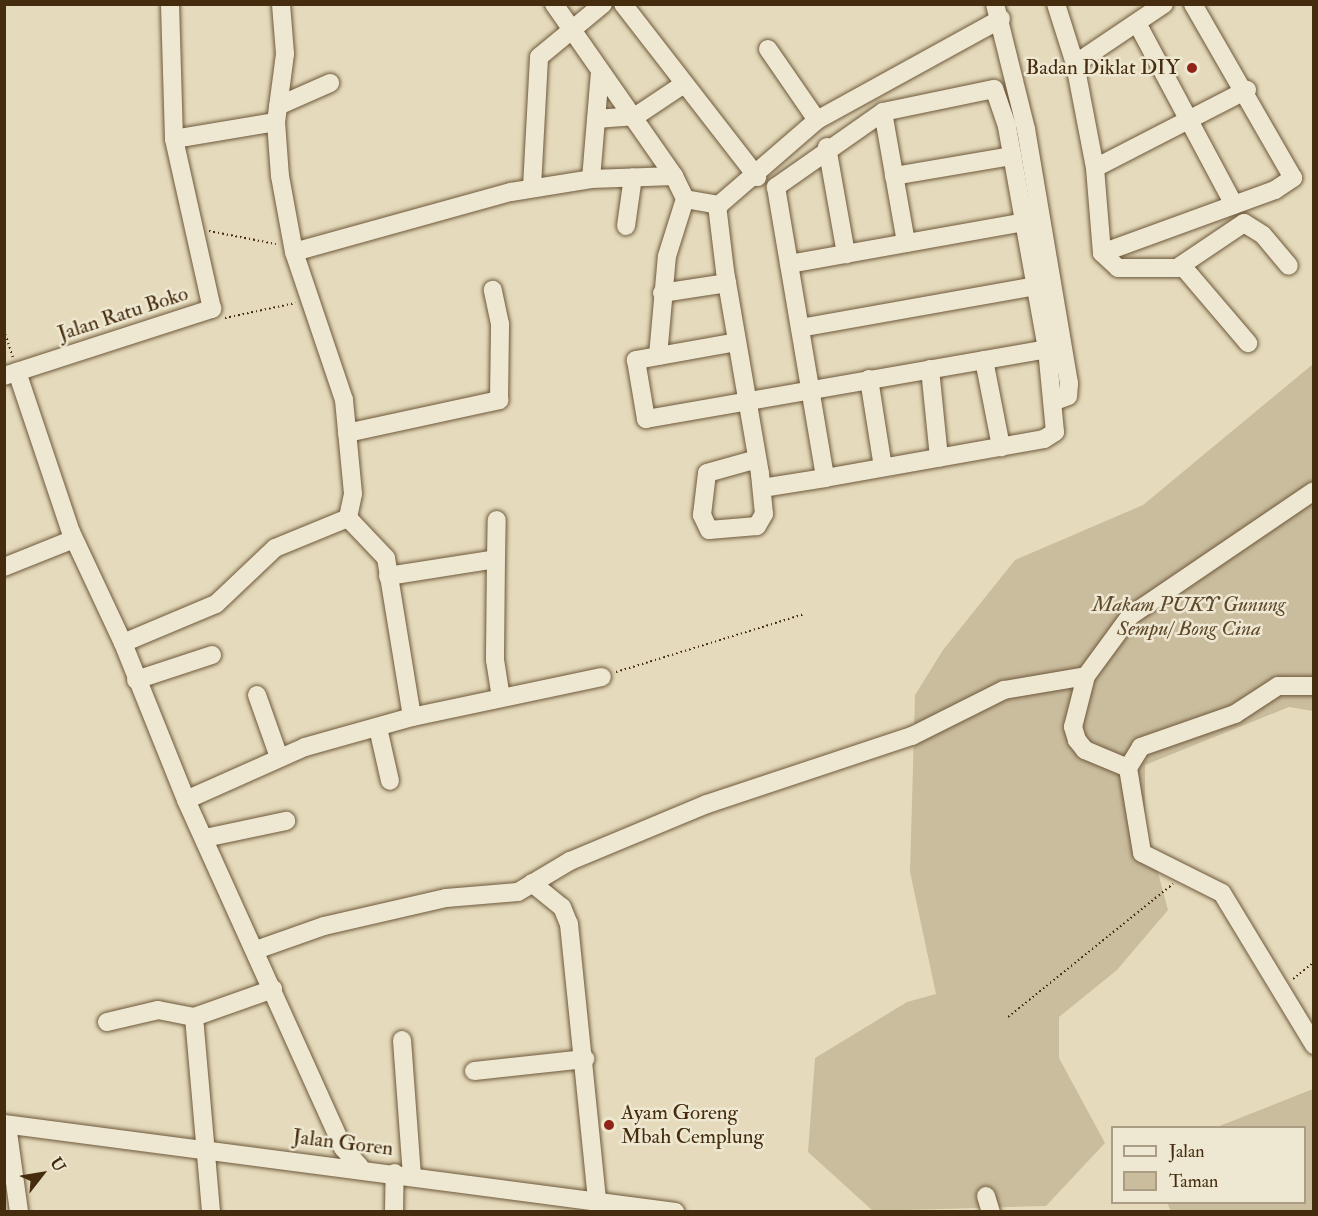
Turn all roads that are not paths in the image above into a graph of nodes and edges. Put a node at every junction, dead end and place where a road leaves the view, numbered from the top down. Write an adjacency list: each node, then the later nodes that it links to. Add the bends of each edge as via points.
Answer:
1 (170, 4): 24 (street)
2 (281, 4): 19 (street, via 285,54)
3 (555, 4): 11 (street)
4 (603, 4): 11 (street)
5 (623, 4): 16 (street)
6 (1056, 4): 13 (street)
7 (1164, 4): 10 (street)
8 (1193, 4): 17 (street)
9 (998, 12): 23 (street); 61 (street, via 1069,383 1068,396)
10 (1137, 23): 13 (street); 22 (street)
11 (569, 28): 14 (street); 33 (street, via 539,57)
12 (768, 49): 23 (street)
13 (1075, 64): 27 (street)
14 (600, 71): 20 (street); 21 (street)
15 (330, 83): 19 (street)
16 (684, 84): 20 (street); 32 (street)
17 (1247, 90): 22 (street); 37 (street, via 1294,175 1287,184)
18 (883, 112): 25 (street); 26 (street, via 994,89); 29 (street)
19 (277, 114): 24 (street); 41 (street)
20 (636, 116): 21 (street); 28 (street)
21 (596, 119): 31 (street)
22 (1191, 119): 27 (street); 37 (street)
23 (817, 120): 32 (street)
24 (174, 140): 58 (street, Jalan Ratu Boko, via 212,309)
25 (827, 147): 34 (street, via 776,187); 43 (street)
26 (1012, 156): 29 (street); 38 (street)
27 (1095, 168): 42 (street)
28 (674, 176): 30 (street); 35 (street)
29 (894, 176): 40 (street)
30 (633, 177): 31 (street); 39 (street)
31 (591, 179): 33 (street)
32 (754, 179): 34 (street); 36 (street)
33 (532, 187): 41 (street)
34 (777, 196): 44 (street)
35 (685, 199): 36 (street); 50 (street, via 669,246)
36 (717, 205): 47 (street)
37 (1234, 205): 42 (street)
38 (1024, 222): 40 (street); 48 (street)
39 (626, 226)
40 (906, 243): 43 (street)
41 (293, 247): 63 (street, via 344,400)
42 (1102, 253): 45 (street, via 1118,268)
43 (846, 254): 44 (street)
44 (789, 264): 51 (street)
45 (1180, 266): 46 (street, via 1244,223 1263,235); 53 (street)
46 (1289, 266)
47 (727, 284): 50 (street); 52 (street)
48 (1035, 286): 51 (street); 54 (street)
49 (493, 290): 63 (street, via 500,324 499,400)
50 (662, 293): 55 (street)
51 (800, 328): 60 (street)
52 (737, 342): 55 (street); 62 (street)
53 (1248, 343)
54 (1047, 349): 56 (street); 61 (street)
55 (658, 356): 62 (street, via 636,360 646,419)
56 (984, 360): 57 (street); 64 (street)
57 (930, 369): 59 (street); 65 (street)
58 (11, 374): 73 (street)
59 (869, 379): 60 (street); 67 (street)
60 (810, 389): 62 (street); 68 (street)
61 (1055, 401): 64 (street, via 1053,435)
62 (748, 402): 66 (street)
63 (347, 434): 71 (street, via 353,494)
64 (1001, 447): 65 (street)
65 (939, 458): 67 (street)
66 (757, 459): 69 (street); 69 (street, via 709,471 704,524 716,533 760,524 764,518)
67 (884, 467): 68 (street)
68 (825, 478): 69 (street)
69 (762, 488)
70 (1314, 491): 80 (street, via 1130,616)
71 (348, 518): 76 (street, via 384,554); 77 (street, via 275,548 216,604)
72 (497, 520): 74 (street)
73 (74, 539): 75 (street); 77 (street)
74 (496, 559): 76 (street); 84 (street, via 495,660)
75 (4, 567)
76 (388, 576): 85 (street)
77 (123, 643): 81 (street)
78 (212, 655): 81 (street)
79 (602, 676): 84 (street)
80 (1086, 676): 88 (street, via 1073,727 1077,740 1090,753); 93 (street, via 1004,690 912,736 707,804 570,861)
81 (136, 680): 90 (street)
82 (1314, 686): 88 (street, via 1278,686 1235,714 1141,747)
83 (257, 695): 87 (street)
84 (501, 698): 85 (street)
85 (412, 717): 86 (street)
86 (378, 728): 87 (street); 89 (street)
87 (279, 757): 90 (street)
88 (1128, 768): 99 (street, via 1136,841 1151,861 1222,893)
89 (390, 781)
90 (186, 800): 92 (street)
91 (286, 821): 92 (street)
92 (205, 838): 94 (street)
93 (532, 883): 94 (street, via 518,891 459,896 324,926); 100 (street, via 562,907 569,924)
94 (256, 950): 95 (street)
95 (273, 989): 96 (street); 103 (street)
96 (194, 1017): 97 (street, via 158,1010); 104 (street)
97 (107, 1022)
98 (402, 1040): 107 (street)
99 (1314, 1045)
100 (585, 1059): 101 (street); 109 (street)
101 (474, 1071)
102 (6, 1125): 104 (street, Jalan Goren); 108 (street)
103 (343, 1148): 105 (street, via 340,1159); 106 (street)
104 (210, 1150): 105 (street, Jalan Goren); 112 (street)
105 (328, 1164): 106 (street, Jalan Goren)
106 (360, 1167): 107 (street, Jalan Goren)
107 (403, 1174): 110 (street, Jalan Goren); 113 (street)
108 (9, 1175): 111 (street)
109 (597, 1201): 110 (street, Jalan Goren); 114 (street, Jalan Goren)
110 (544, 1203)
111 (19, 1212)
112 (211, 1212)
113 (394, 1212)
114 (675, 1212)

